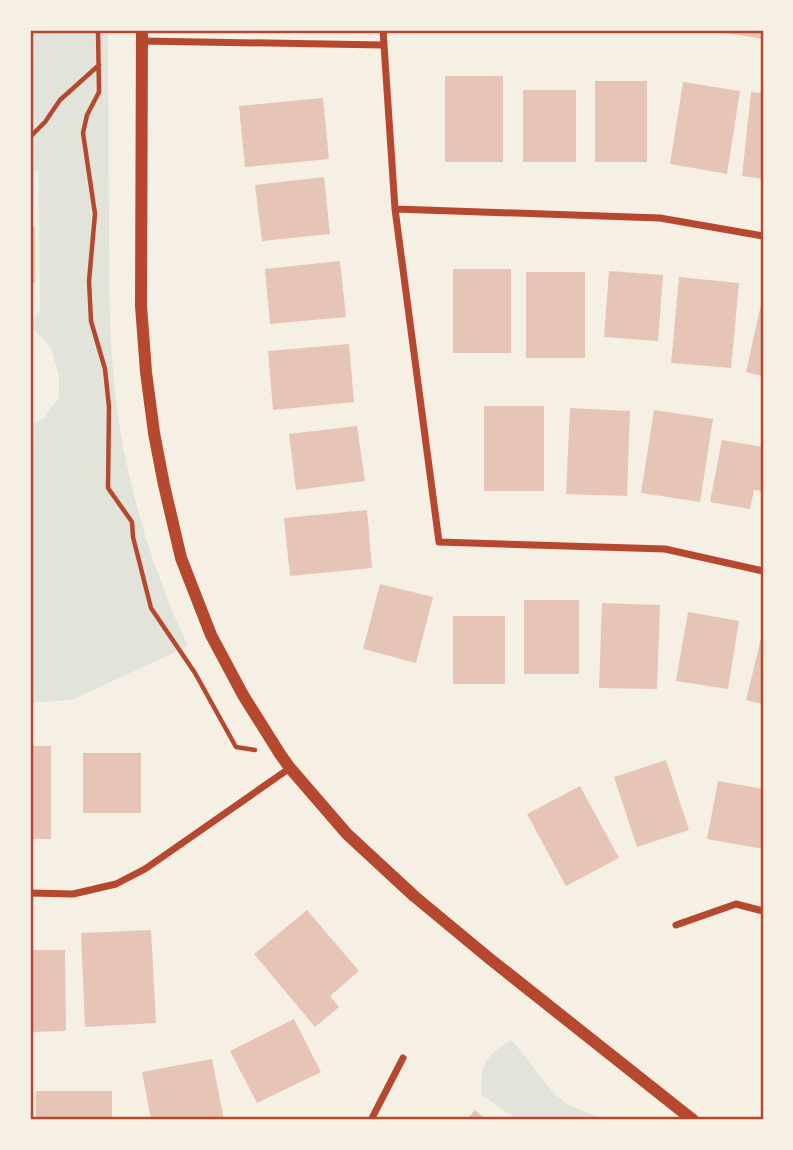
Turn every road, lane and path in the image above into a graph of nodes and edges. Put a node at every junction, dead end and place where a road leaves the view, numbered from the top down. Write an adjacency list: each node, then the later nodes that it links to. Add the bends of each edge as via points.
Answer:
1 (383, 30): 3 (street)
2 (142, 36): 3 (street); 9 (street, via 141,306 163,485 181,558 211,635)
3 (383, 45): 6 (street)
4 (99, 65): 5 (path, via 60,100)
5 (30, 137)
6 (395, 209): 7 (street, via 660,218); 8 (street, via 439,542 664,549)
7 (763, 236)
8 (763, 571)
9 (290, 768): 10 (street, via 145,869 116,884 73,894); 15 (street, via 347,834 414,897)
10 (30, 893)
11 (763, 911): 12 (street, via 736,904)
12 (676, 925)
13 (403, 1058): 14 (street)
14 (371, 1120)
15 (693, 1120)

